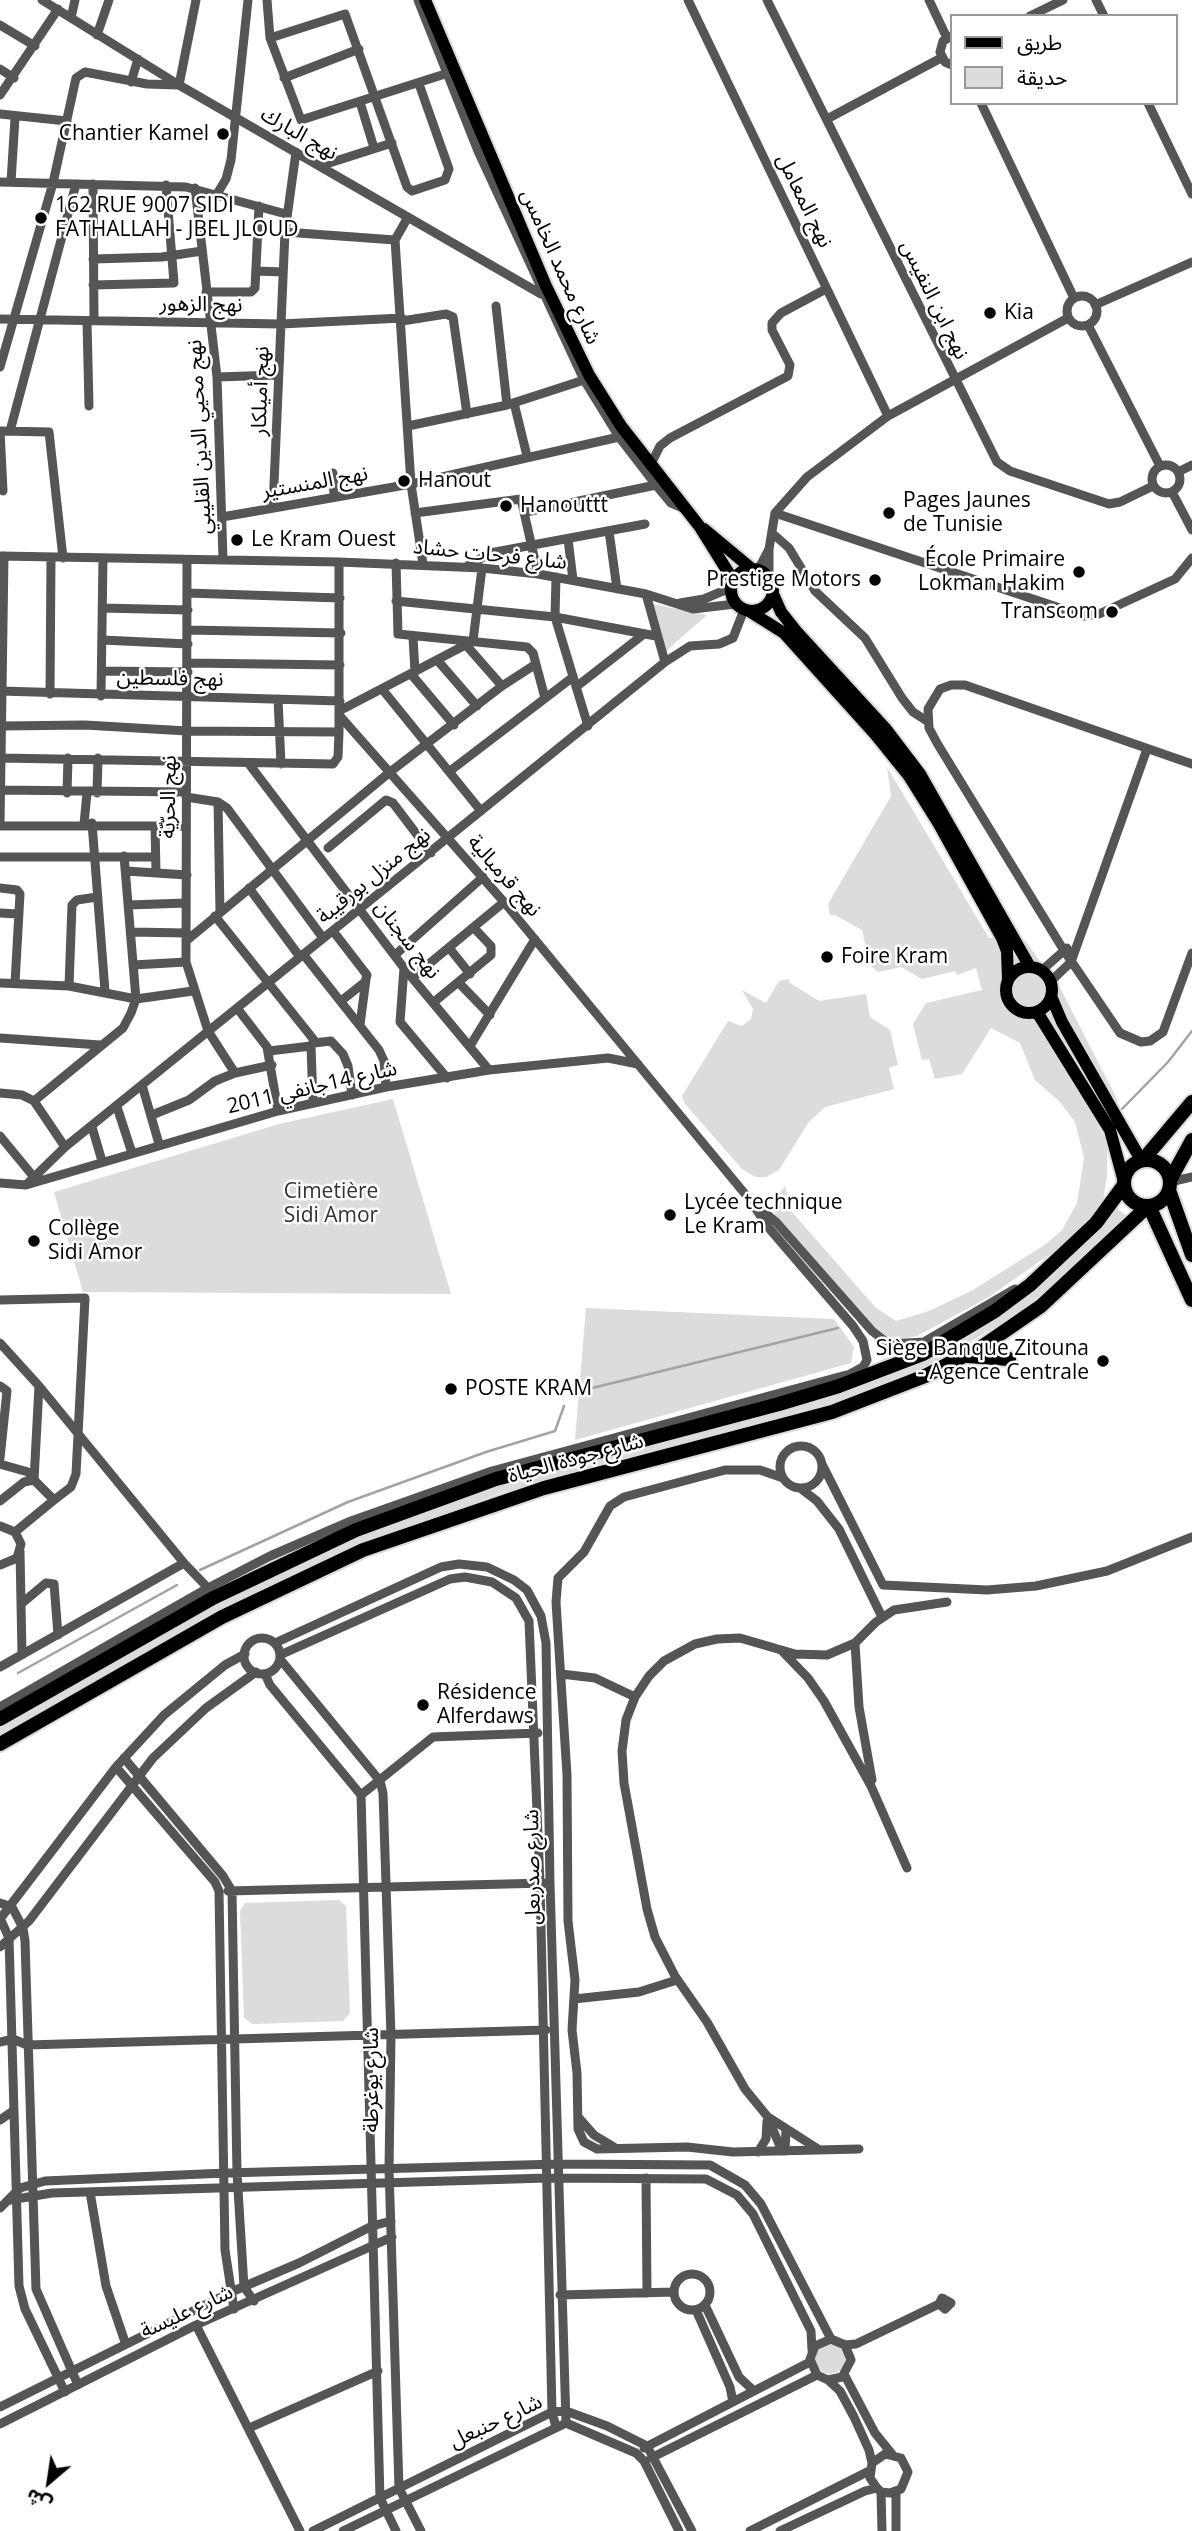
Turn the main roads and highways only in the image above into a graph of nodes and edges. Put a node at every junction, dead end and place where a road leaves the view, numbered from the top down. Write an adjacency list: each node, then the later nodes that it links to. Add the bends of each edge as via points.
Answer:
1 (425, 0): 2 (main road, شارع محمد الخامس, via 589,376 650,466)
2 (700, 527): 3 (main road); 4 (main road)
3 (760, 572): 4 (main road, via 745,570); 5 (main road)
4 (732, 584): 6 (main road)
5 (773, 594): 6 (main road, via 764,608); 7 (main road, via 796,631 885,728 919,774)
6 (743, 609): 8 (main road, via 784,633 913,782 1002,938)
7 (1036, 969): 8 (main road, via 1017,970); 9 (main road)
8 (1008, 980): 10 (main road, via 1005,992 1011,1006 1025,1013)
9 (1051, 989): 10 (main road); 13 (main road, via 1068,1033)
10 (1037, 1012): 14 (main road, via 1110,1130)
11 (1192, 1102): 13 (highway)
12 (1192, 1140): 15 (highway)
13 (1142, 1160): 14 (highway, via 1129,1168); 15 (highway, via 1164,1167)
14 (1124, 1184): 16 (highway, via 1135,1203); 21 (highway, شارع جودة الحياة, via 1096,1223 1065,1253 995,1311 923,1354 779,1404 496,1479 356,1530 213,1598)
15 (1170, 1184): 16 (highway, via 1161,1201); 17 (highway)
16 (1148, 1206): 18 (highway); 19 (highway, شارع جودة الحياة, via 1041,1306)
17 (1192, 1255)
18 (1192, 1300)
19 (965, 1356): 20 (highway); 22 (highway, شارع جودة الحياة, via 865,1402 544,1488 363,1550 222,1617)
20 (1009, 1359)
21 (0, 1719)
22 (0, 1744)

